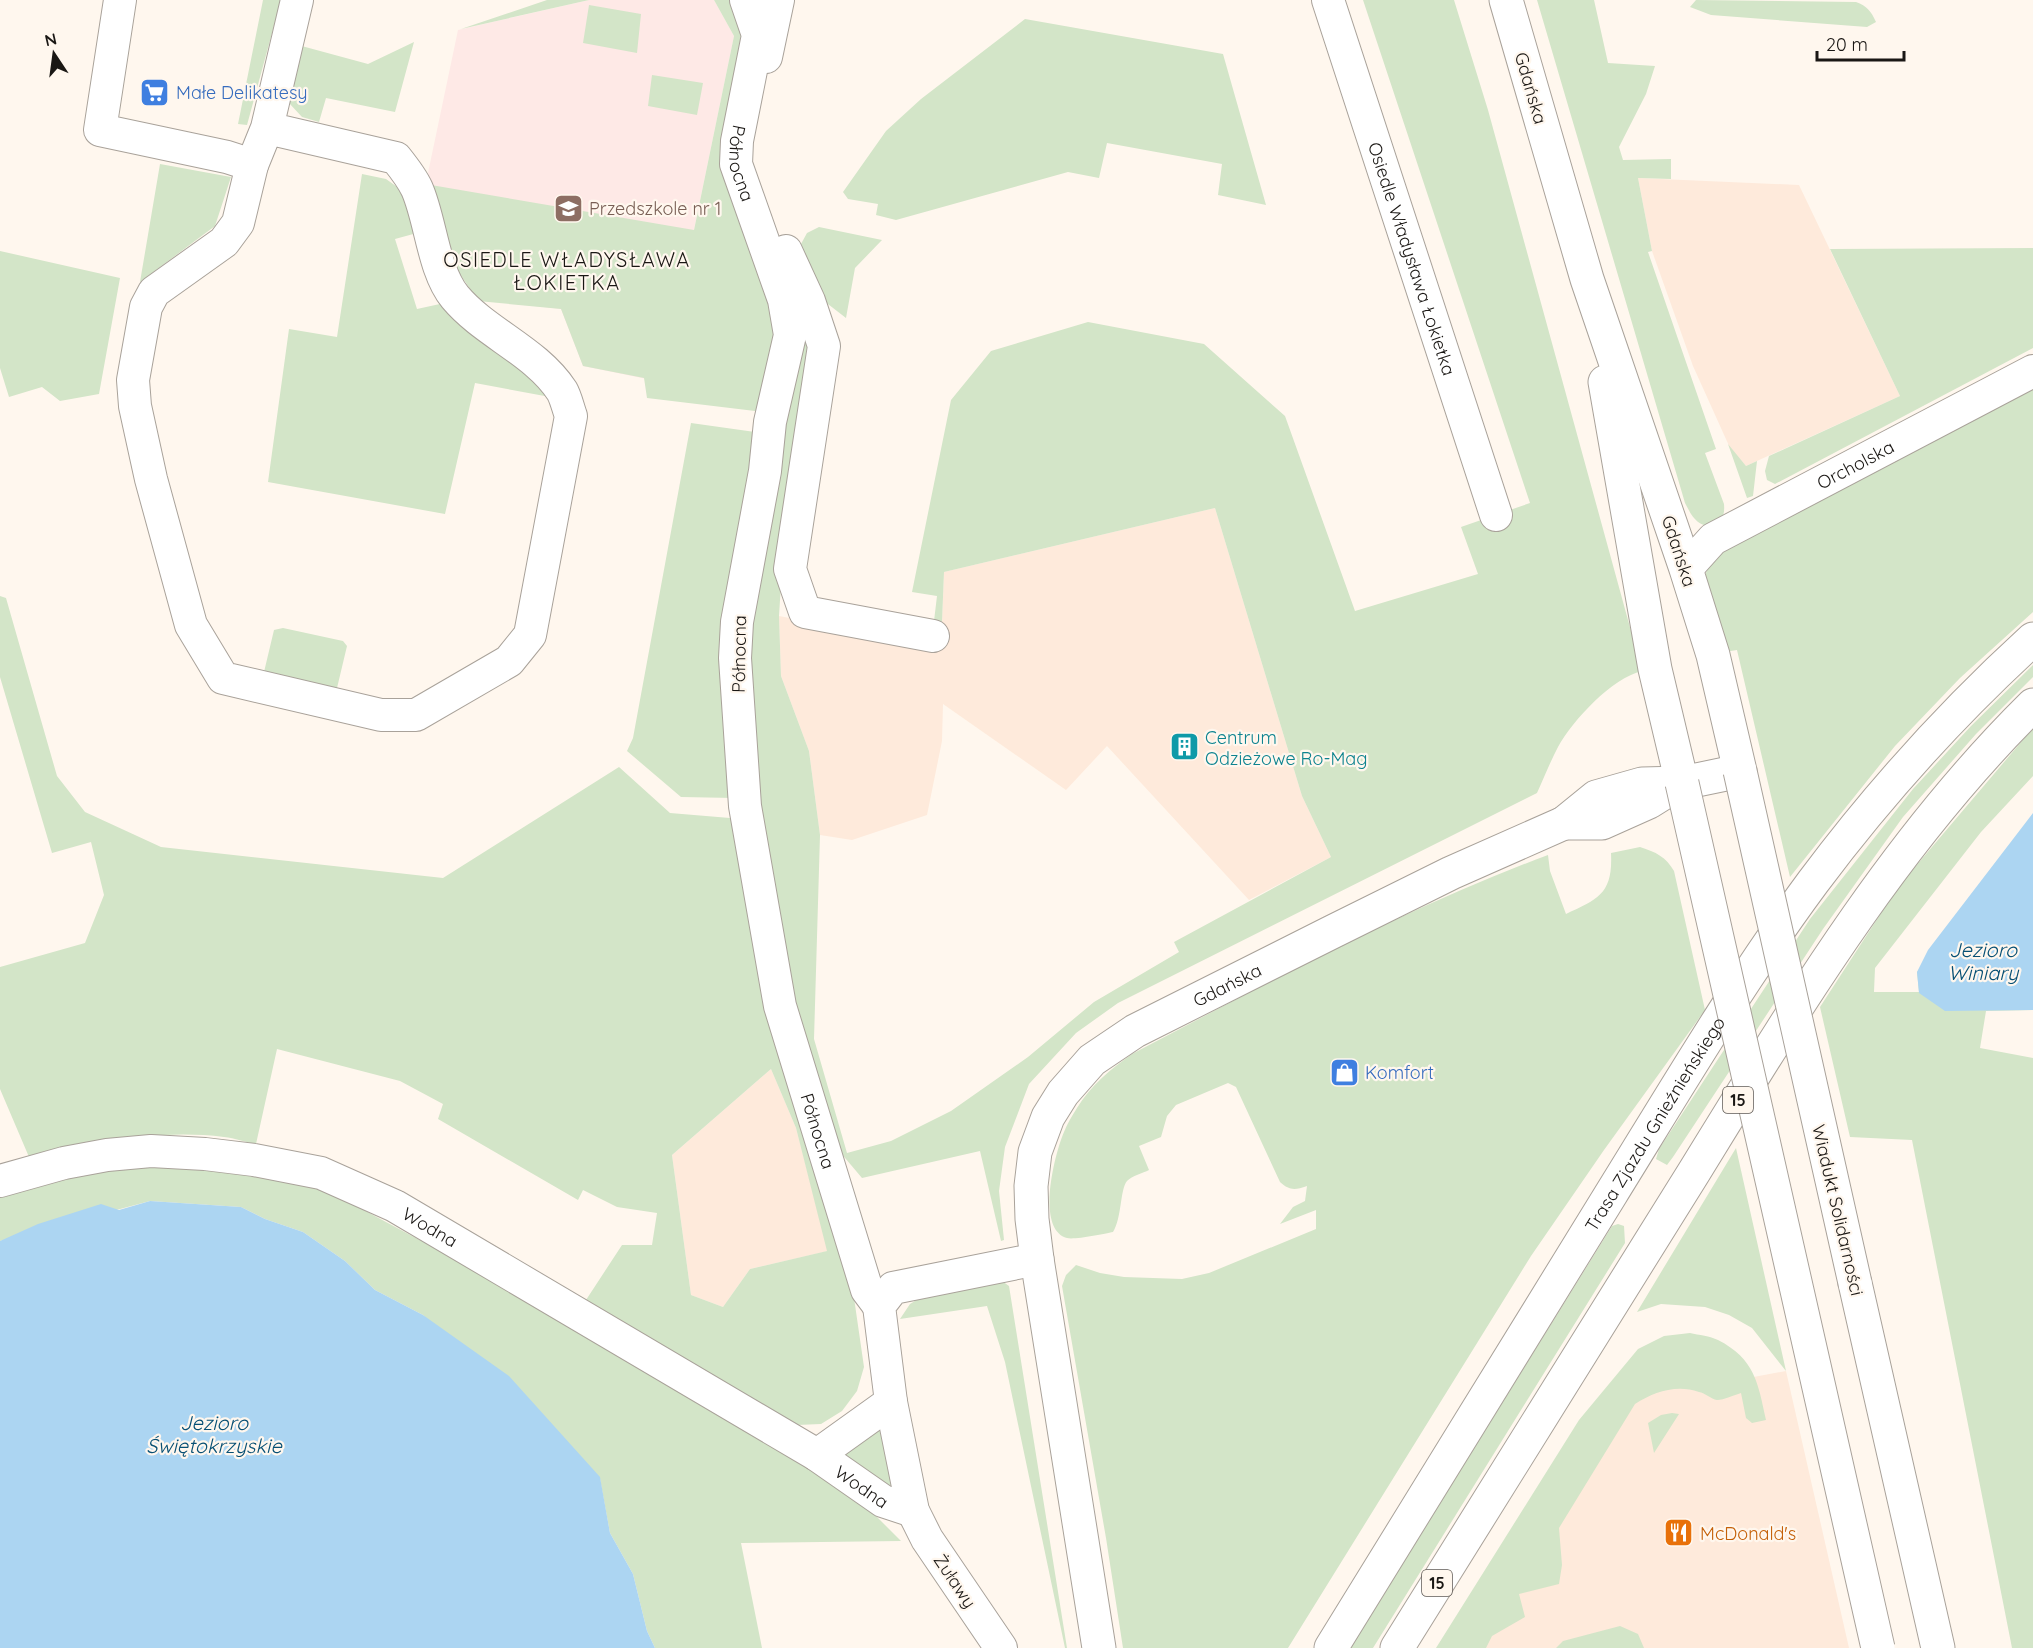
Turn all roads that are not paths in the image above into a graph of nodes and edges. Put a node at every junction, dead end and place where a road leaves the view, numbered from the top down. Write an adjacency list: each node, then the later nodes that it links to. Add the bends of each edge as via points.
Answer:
1 (120, 0): 8 (street, via 100,130)
2 (297, 0): 7 (street)
3 (746, 0): 20 (street, Północna, via 758,35 736,164 784,300 790,335 770,422 765,471 737,622 735,658 745,806 780,1006 867,1290)
4 (778, 0): 13 (street, via 749,141 749,165 809,301 824,346 790,569 805,612)
5 (1328, 0): 11 (street, Osiedle Władysława Łokietka)
6 (1506, 0): 9 (street, Gdańska)
7 (267, 128): 8 (street); 8 (street, via 396,158 417,189 446,285 480,322 538,365 563,392 571,416 530,635 509,661 416,715 381,716 223,678 191,625 151,478 133,380 146,307 154,292 224,242 238,223)
8 (252, 165)
9 (1587, 279): 12 (street, Gdańska); 17 (street, Gdańska, via 1655,669)
10 (2033, 371): 12 (street, Orcholska, via 1713,539)
11 (1496, 515)
12 (1686, 569): 16 (street, Gdańska, via 1713,655)
13 (933, 636)
14 (2033, 639): 24 (street, Trasa Zjazdu Gnieźnieńskiego, via 1896,781 1813,882 1763,953)
15 (2033, 705): 27 (street, 15, via 1926,823 1880,884 1763,1060)
16 (1740, 771): 17 (street, Gdańska); 29 (street, Wiadukt Solidarności, bridge)
17 (1682, 783): 19 (street, Gdańska, via 1602,823 1564,823 1450,873 1135,1031 1092,1060 1048,1117 1035,1152 1031,1186); 28 (street, bridge)
18 (0, 1181): 22 (street, Wodna, via 75,1161 151,1151 254,1160 321,1173 395,1206)
19 (1037, 1259): 20 (street, via 893,1288); 26 (street, Gdańska)
20 (879, 1306): 21 (street, Żuławy)
21 (891, 1402): 22 (street, Wodna); 23 (street, Żuławy)
22 (817, 1455): 23 (street, Wodna, via 883,1501)
23 (913, 1511): 25 (street, Żuławy, via 927,1539)
24 (1332, 1645)
25 (1001, 1648)
26 (1099, 1648)
27 (1397, 1648)
28 (1878, 1648)
29 (1938, 1648)

